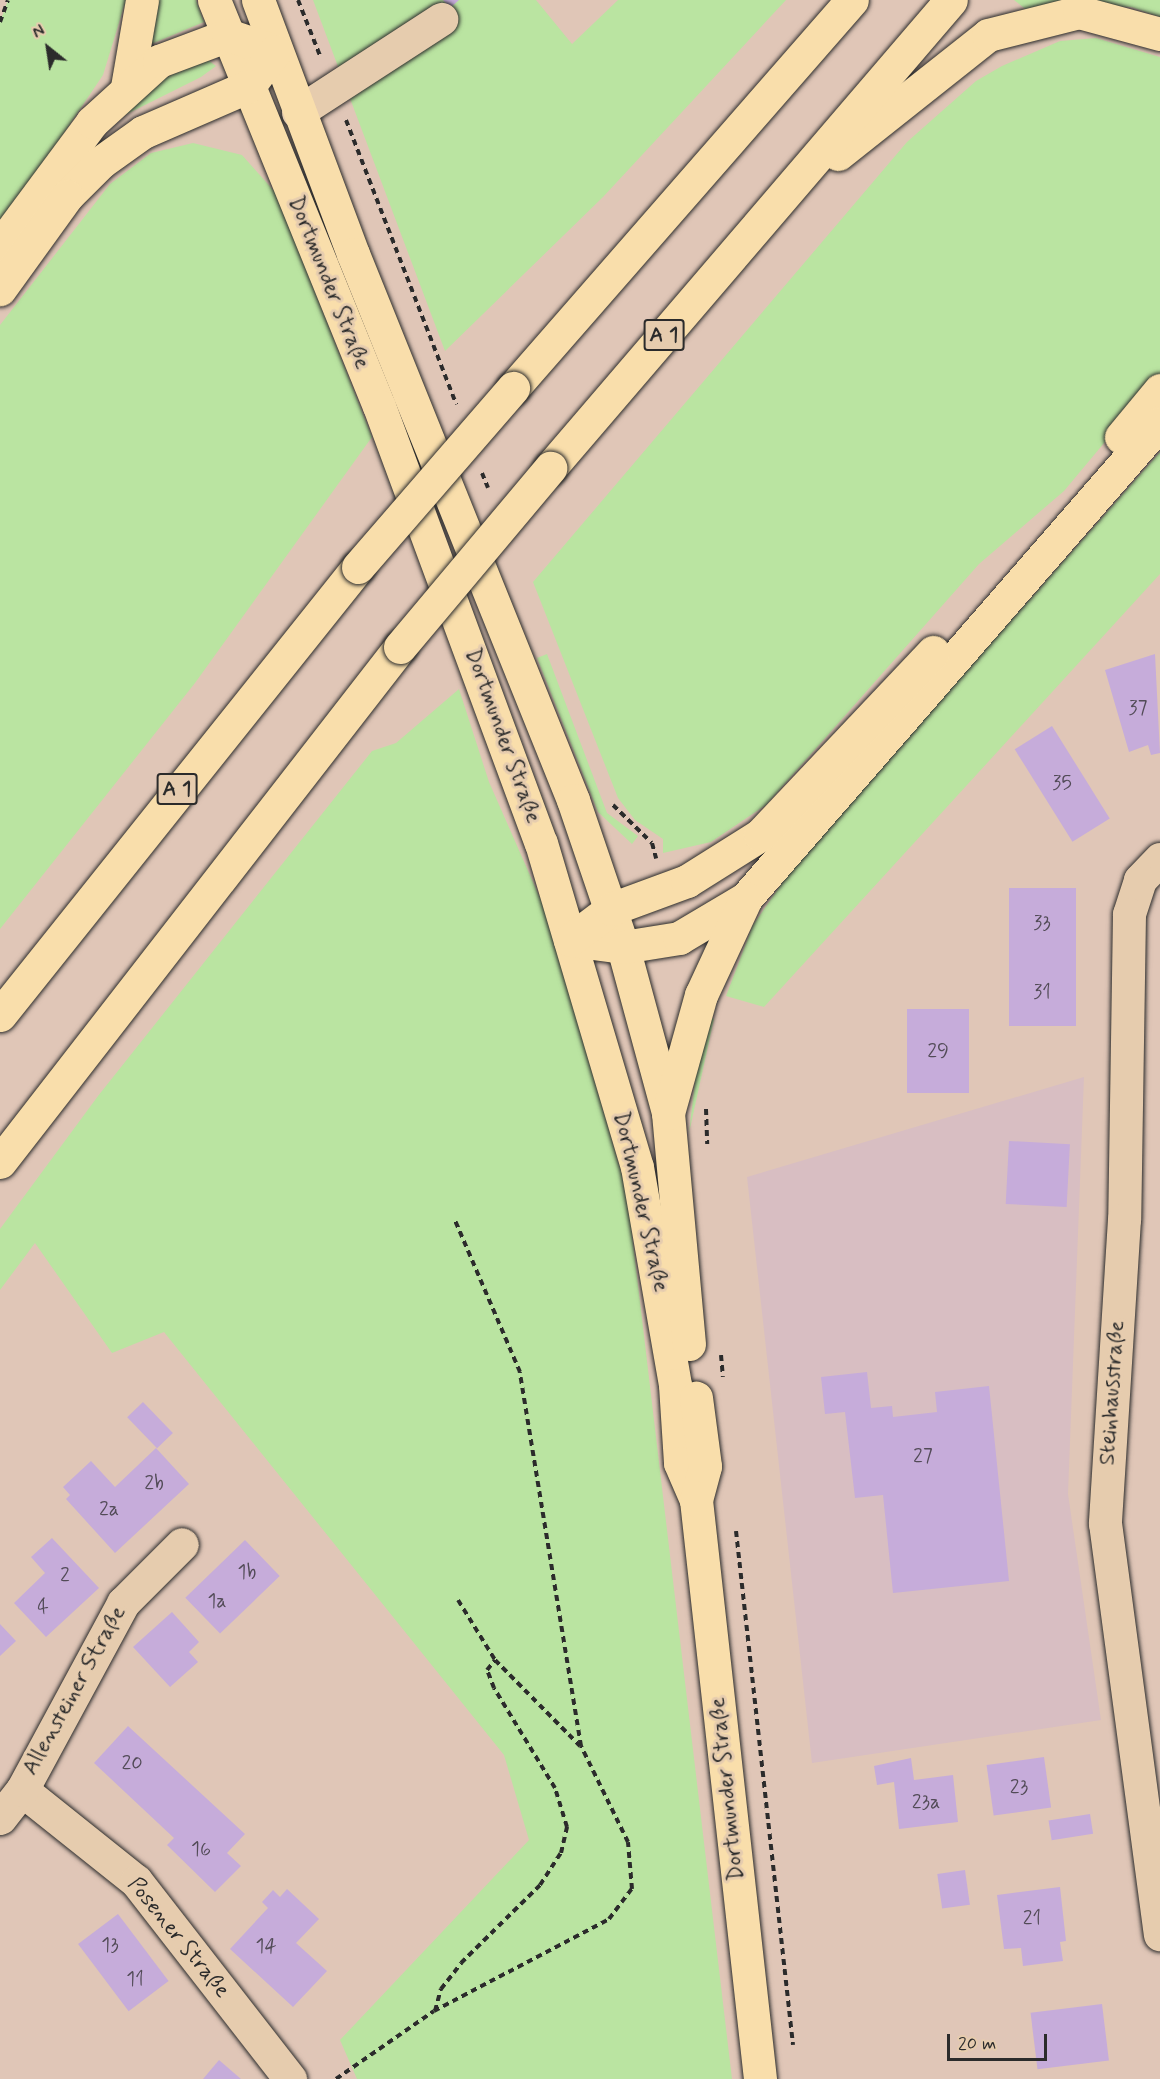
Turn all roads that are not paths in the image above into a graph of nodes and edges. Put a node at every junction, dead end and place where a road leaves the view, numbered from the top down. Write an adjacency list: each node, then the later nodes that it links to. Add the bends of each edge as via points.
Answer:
1 (142, 0): 11 (main road)
2 (214, 0): 8 (main road, Dortmunder Straße)
3 (258, 0): 9 (main road, Dortmunder Straße)
4 (852, 0): 23 (main road, A 1, bridge, via 358,567)
5 (951, 0): 13 (main road, A 1)
6 (441, 19): 12 (street)
7 (1160, 34): 13 (main road, via 1079,12 988,35)
8 (228, 35): 9 (main road); 10 (main road, Dortmunder Straße); 11 (main road, via 159,61)
9 (275, 51): 10 (main road); 12 (main road, Dortmunder Straße)
10 (249, 86): 15 (main road, via 143,132 100,162 67,196); 21 (main road, Dortmunder Straße, via 379,406 541,843)
11 (127, 87): 14 (main road, via 92,122)
12 (298, 112): 20 (main road, Dortmunder Straße, via 480,560)
13 (778, 202): 25 (main road, A 1, bridge, via 400,647)
14 (0, 246)
15 (0, 290)
16 (1160, 390): 20 (main road, via 1030,545 789,809 734,854 687,881)
17 (1160, 423): 19 (main road)
18 (1160, 859): 30 (street, Steinhausstraße, via 1140,880 1129,914 1124,1219 1105,1523)
19 (746, 898): 22 (main road, via 680,938); 24 (main road, via 701,995)
20 (611, 909): 21 (main road); 22 (main road, Dortmunder Straße)
21 (570, 940): 22 (main road); 26 (main road, Dortmunder Straße, via 637,1167 675,1385 681,1463)
22 (623, 947): 24 (main road, Dortmunder Straße)
23 (0, 1015)
24 (668, 1113): 26 (main road, Dortmunder Straße, via 705,1466)
25 (0, 1162)
26 (696, 1500): 32 (main road, Dortmunder Straße)
27 (182, 1544): 28 (street, Allensteiner Straße, via 123,1603)
28 (22, 1790): 29 (street, Allensteiner Straße); 31 (street, Posener Straße, via 136,1881)
29 (0, 1818)
30 (1160, 1934)
31 (290, 2079)
32 (760, 2079)

